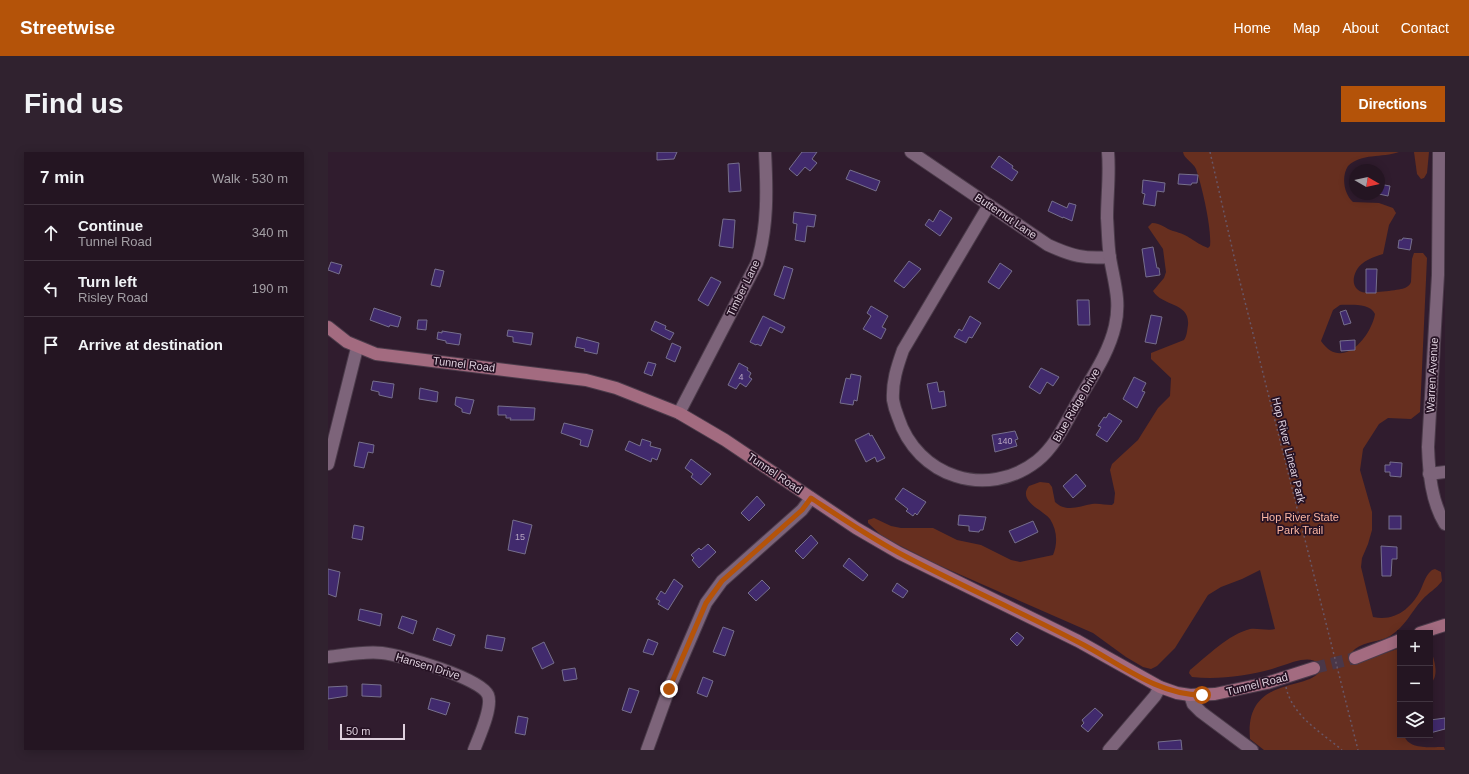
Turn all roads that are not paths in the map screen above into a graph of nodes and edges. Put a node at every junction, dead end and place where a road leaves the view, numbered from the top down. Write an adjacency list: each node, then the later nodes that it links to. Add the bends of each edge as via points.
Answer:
1 (765, 152): 10 (street, Timber Lane, via 767,186 764,241 757,263)
2 (911, 152): 5 (street, Butternut Lane)
3 (1108, 152): 7 (street, Blue Ridge Drive, via 1107,218)
4 (1439, 152): 6 (street, Warren Avenue)
5 (990, 205): 7 (street, Butternut Lane, via 1048,245 1090,259); 7 (street, Blue Ridge Drive, via 903,350 894,376 893,401 902,429 914,449 927,462 946,474 971,480 994,479 1018,472 1037,461 1053,445 1109,348 1118,304 1116,279)
6 (1442, 207): 13 (street, Warren Avenue, via 1428,447)
7 (1110, 257)
8 (328, 327): 9 (main road, Tunnel Road)
9 (357, 348): 10 (main road, Tunnel Road, via 376,354 586,380 616,388); 11 (street)
10 (679, 413): 14 (main road, Tunnel Road, via 725,440)
11 (328, 464)
12 (1445, 472): 13 (street)
13 (1429, 474): 15 (street, Warren Avenue, via 1434,498)
14 (811, 498): 22 (main road, Tunnel Road, via 899,553 1078,641); 25 (street, via 802,510 722,581 706,603 669,689)
15 (1445, 524)
16 (1445, 625): 17 (main road)
17 (1429, 630)
18 (1397, 641): 20 (main road)
19 (328, 657): 24 (street, Hansen Drive, via 365,652 384,653 433,666 482,687 488,695 489,706)
20 (1355, 658)
21 (1314, 668): 23 (main road, Tunnel Road, via 1244,689)
22 (1160, 687): 23 (main road, Tunnel Road); 26 (street)
23 (1190, 695): 27 (street, via 1193,704 1201,712)
24 (474, 750)
25 (647, 750)
26 (1110, 750)
27 (1252, 750)

